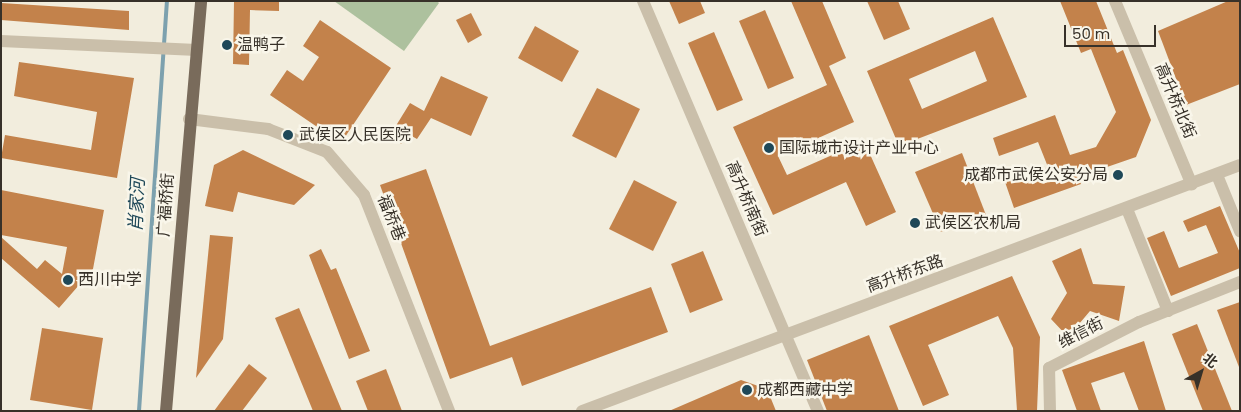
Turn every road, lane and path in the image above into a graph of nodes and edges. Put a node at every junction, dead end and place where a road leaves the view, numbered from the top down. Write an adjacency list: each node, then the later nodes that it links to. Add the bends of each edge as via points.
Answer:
1 (201, 1): 5 (main road, 广福桥街)
2 (643, 1): 14 (street, 高升桥南街)
3 (1115, 1): 9 (street, 高升桥北街)
4 (1, 41): 5 (street)
5 (197, 50): 6 (main road, 广福桥街)
6 (189, 119): 15 (main road, 广福桥街); 16 (street, 福桥巷, via 268,129 327,152 364,194)
7 (1240, 166): 8 (street, 高升桥东路)
8 (1218, 175): 9 (street, 高升桥东路); 11 (street)
9 (1192, 185): 10 (street, 高升桥东路)
10 (1127, 209): 13 (street); 14 (street, 高升桥东路)
11 (1240, 231)
12 (1240, 282): 13 (street, 维信街)
13 (1168, 311): 19 (street, 维信街, via 1049,368)
14 (787, 335): 17 (street, 高升桥东路); 18 (street, 高升桥南街)
15 (166, 411)
16 (449, 411)
17 (582, 411)
18 (818, 411)
19 (1050, 411)

